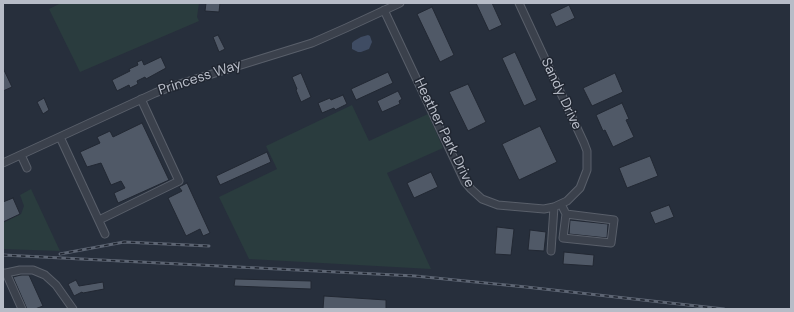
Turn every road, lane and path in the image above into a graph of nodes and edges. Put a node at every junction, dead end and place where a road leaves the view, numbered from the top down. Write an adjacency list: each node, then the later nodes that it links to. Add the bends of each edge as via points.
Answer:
1 (400, 3): 3 (street, Princess Way)
2 (519, 3): 9 (street, Sandy Drive, via 587,151 582,190)
3 (384, 10): 4 (street, Princess Way, via 312,43 170,87); 9 (street, Heather Park Drive, via 470,189 482,199 498,205 531,209)
4 (141, 99): 5 (street, Princess Way); 11 (street, via 179,181)
5 (60, 137): 6 (street, Princess Way); 11 (street)
6 (21, 155): 7 (street, Princess Way); 8 (street)
7 (3, 163)
8 (27, 168)
9 (558, 205): 10 (street); 13 (street)
10 (566, 214): 10 (street, via 614,220 611,243 563,238)
11 (99, 220): 12 (street)
12 (105, 234)
13 (551, 252)
14 (4, 273): 15 (street); 16 (street, via 33,270 45,275 56,285)
15 (22, 309)
16 (73, 309)

